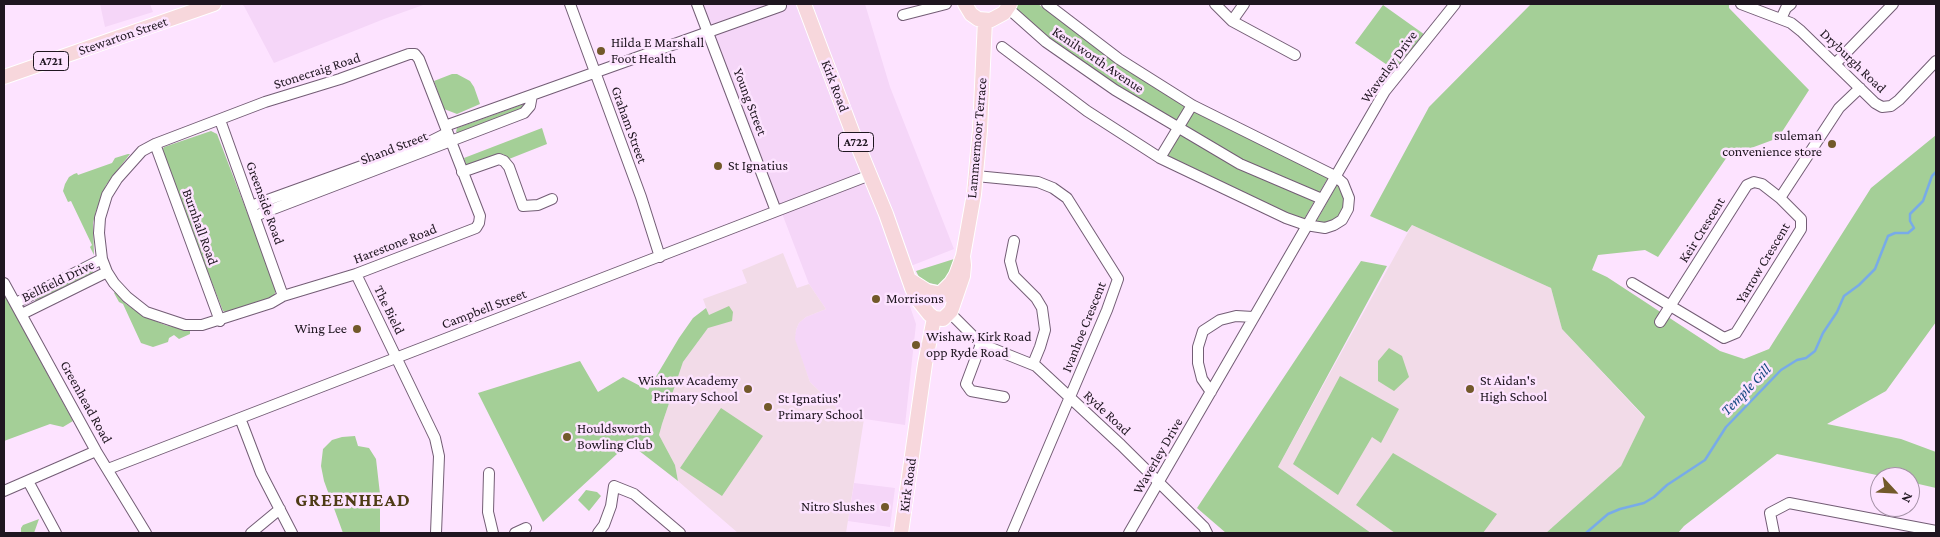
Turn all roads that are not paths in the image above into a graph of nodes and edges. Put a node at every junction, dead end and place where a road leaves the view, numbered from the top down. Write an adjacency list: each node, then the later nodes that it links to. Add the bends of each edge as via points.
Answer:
1 (214, 4): 26 (main road, Stewarton Street / A721)
2 (570, 4): 25 (street, Graham Street)
3 (697, 4): 20 (street, Young Street)
4 (804, 4): 36 (main road, Kirk Road / A722)
5 (946, 4): 16 (street)
6 (965, 4): 18 (main road, via 971,14)
7 (1010, 4): 18 (main road, via 1000,17); 31 (street, Kenilworth Avenue, via 1010,10 1046,42 1115,90)
8 (1047, 4): 29 (street, Kenilworth Avenue, via 1119,58)
9 (1215, 4): 19 (street)
10 (1244, 4): 19 (street)
11 (1455, 4): 38 (street, Waverley Drive, via 1384,91)
12 (1740, 4): 17 (street, Dryburgh Road)
13 (1791, 4): 17 (street)
14 (1893, 4): 24 (street)
15 (781, 6): 20 (street, Shand Street)
16 (903, 15)
17 (1780, 19): 24 (street, Dryburgh Road, via 1802,31)
18 (984, 20): 37 (main road, Lammermoor Terrace)
19 (1232, 21): 22 (street)
20 (708, 31): 25 (street, Shand Street); 43 (street, Young Street)
21 (1002, 47): 34 (street)
22 (1295, 55)
23 (1936, 61): 27 (street, Dryburgh Road, via 1891,106 1882,107 1875,103)
24 (1835, 64): 27 (street, Dryburgh Road)
25 (595, 73): 28 (street, Shand Street); 47 (street, Graham Street)
26 (4, 77)
27 (1860, 88): 39 (street, via 1840,108)
28 (532, 95): 32 (street, Shand Street); 32 (street, Shand Street, via 530,106 524,113)
29 (1192, 105): 31 (street); 38 (street, Kenilworth Avenue)
30 (220, 120): 32 (street, Stonecraig Road, via 265,102 415,54); 33 (street, Stonecraig Road); 42 (street, Greenside Road)
31 (1179, 128): 34 (street); 41 (street, Kenilworth Avenue, via 1240,164)
32 (448, 133): 35 (street, Harestone Road); 42 (street, Shand Street)
33 (154, 144): 48 (street, Stonecraig Road, via 142,151 117,179 108,195 100,218); 62 (street, Burnhall Road)
34 (1160, 158): 44 (street)
35 (462, 172): 40 (street, via 499,159 509,167 523,206 538,205); 50 (street, Harestone Road, via 480,216 476,228)
36 (870, 175): 43 (street, Campbell Street); 51 (main road, Kirk Road / A722)
37 (976, 176): 46 (main road, Lammermoor Terrace); 69 (street, Ivanhoe Crescent, via 1038,182 1054,188 1067,198 1118,279)
38 (1335, 176): 41 (street, Waverley Drive); 44 (street, via 1349,198 1342,220 1325,228)
39 (1780, 198): 57 (street, Keir Crescent, via 1762,184 1754,182 1747,185); 57 (street, Yarrow Crescent, via 1801,219 1802,229 1736,333 1724,338)
40 (552, 199)
41 (1322, 199): 44 (street, Waverley Drive)
42 (253, 211): 55 (street, Greenside Road)
43 (776, 211): 47 (street, Campbell Street)
44 (1306, 226): 61 (street, Waverley Drive)
45 (1014, 241): 66 (street, via 1010,261 1014,276 1042,308 1045,330)
46 (963, 256): 54 (main road, Lammermoor Terrace, via 952,282); 58 (main road, Lammermoor Terrace, via 963,276)
47 (660, 257): 65 (street, Campbell Street)
48 (102, 259): 49 (street, Harestone Road); 56 (street, Bellfield Drive)
49 (107, 272): 59 (street, Bellfield Drive); 62 (street, Harestone Road, via 127,297 146,312 185,325 202,326)
50 (356, 274): 55 (street, Harestone Road); 65 (street, The Bield)
51 (910, 280): 54 (main road); 60 (main road, Kirk Road / A722, via 917,299)
52 (4, 283): 56 (street, Greenhead Road)
53 (1632, 283): 57 (street, Yarrow Crescent)
54 (938, 293): 58 (main road, via 950,298); 60 (main road, Kirk Road, via 928,299 926,307)
55 (283, 296): 62 (street, Harestone Road)
56 (16, 303): 59 (street, Greenhead Road)
57 (1671, 308): 63 (street, Keir Crescent)
58 (951, 309): 60 (main road, via 943,318); 64 (street, Ryde Road)
59 (22, 314): 71 (street, Greenhead Road)
60 (930, 315): 90 (main road, Kirk Road)
61 (1253, 317): 67 (street, Waverley Drive); 67 (street, via 1236,316 1220,320 1203,331 1198,363 1202,379)
62 (220, 321)
63 (1660, 322)
64 (981, 344): 66 (street, Ryde Road); 68 (street, via 966,384 972,390)
65 (397, 358): 70 (street, Campbell Street); 85 (street, The Bield, via 435,438 439,456)
66 (1033, 364): 69 (street, Ryde Road)
67 (1211, 392): 75 (street, Waverley Drive)
68 (1004, 397)
69 (1070, 397): 75 (street, Ryde Road); 91 (street, Ivanhoe Crescent)
70 (240, 418): 72 (street, Campbell Street); 77 (street, via 261,473)
71 (96, 451): 72 (street, Greenhead Road); 74 (street)
72 (108, 469): 82 (street, Greenhead Road)
73 (489, 472): 86 (street, via 488,512)
74 (28, 481): 76 (street); 81 (street)
75 (1158, 483): 92 (street, Waverley Drive); 93 (street, Ryde Road)
76 (4, 491)
77 (280, 509): 83 (street); 84 (street)
78 (526, 528): 87 (street)
79 (1919, 531): 80 (street); 94 (street, via 1789,503 1770,513)
80 (1936, 531)
81 (56, 533)
82 (146, 533)
83 (251, 533)
84 (292, 533)
85 (436, 533)
86 (493, 533)
87 (514, 533)
88 (598, 533): 89 (street, via 611,506 614,486 634,494)
89 (680, 533)
90 (901, 533)
91 (1012, 533)
92 (1129, 533)
93 (1207, 533)
94 (1774, 533)

